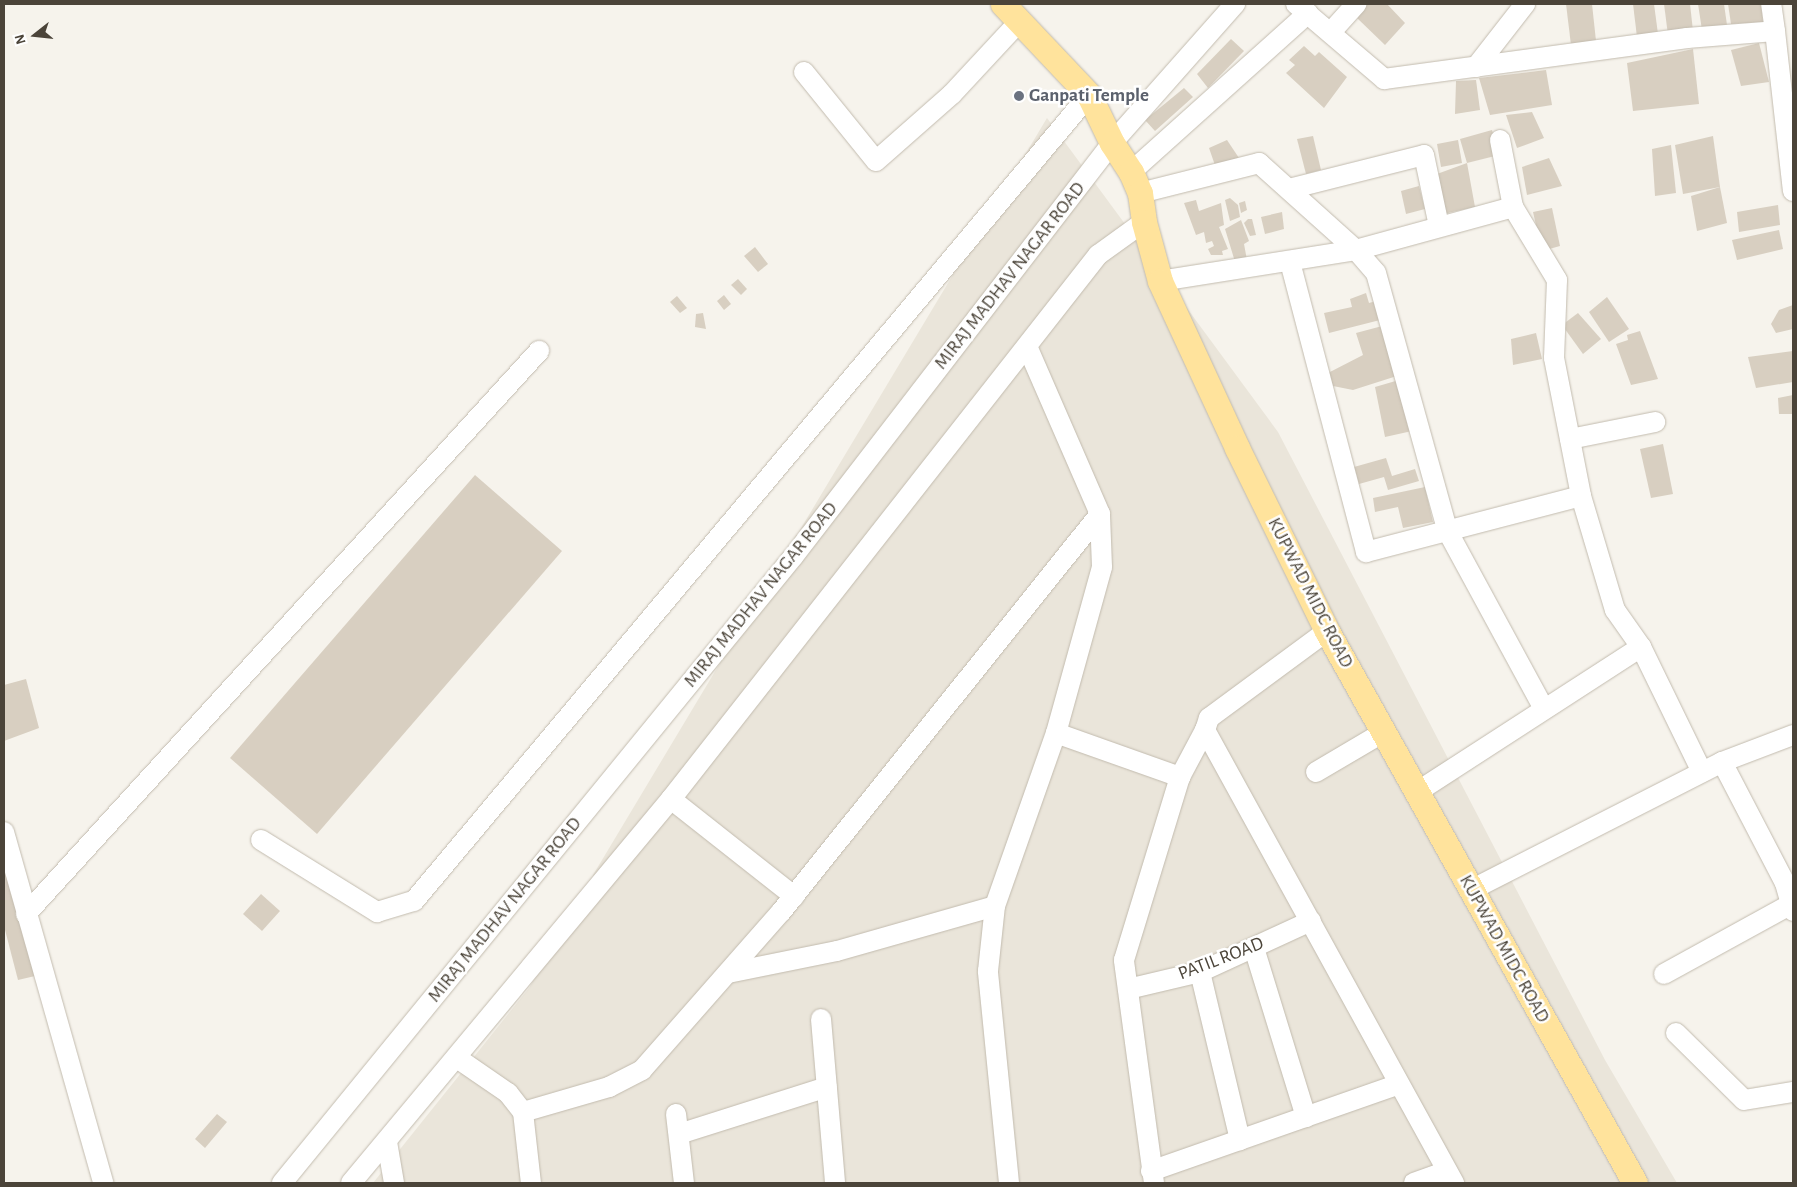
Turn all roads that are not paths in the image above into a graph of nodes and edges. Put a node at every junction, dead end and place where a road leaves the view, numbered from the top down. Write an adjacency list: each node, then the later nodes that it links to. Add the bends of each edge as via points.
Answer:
1 (1003, 4): 7 (main road, KUPWAD MIDC ROAD)
2 (1356, 4): 9 (street)
3 (1525, 4): 10 (street)
4 (1772, 4): 8 (street)
5 (1228, 6): 14 (street, MIRAJ MADHAV NAGAR ROAD)
6 (1302, 8): 9 (street); 15 (street)
7 (1018, 23): 11 (street, via 952,94 876,161); 12 (main road, KUPWAD MIDC ROAD)
8 (1775, 31): 10 (street, via 1687,38); 17 (street)
9 (1331, 32): 10 (street, via 1384,79)
10 (1476, 67)
11 (804, 72)
12 (1089, 95): 14 (main road, KUPWAD MIDC ROAD); 45 (street, via 414,901 376,912)
13 (1500, 140): 18 (street)
14 (1112, 143): 15 (main road, KUPWAD MIDC ROAD); 72 (street, MIRAJ MADHAV NAGAR ROAD, via 793,557)
15 (1136, 182): 16 (street, via 1259,163); 19 (main road, KUPWAD MIDC ROAD)
16 (1289, 190): 20 (street, via 1424,155); 21 (street)
17 (1793, 191)
18 (1513, 207): 20 (street); 27 (street, via 1557,280 1554,358)
19 (1144, 222): 23 (main road, KUPWAD MIDC ROAD); 24 (street, via 1098,254)
20 (1439, 226): 21 (street)
21 (1356, 250): 22 (street); 30 (street, via 1376,272)
22 (1290, 262): 23 (street); 30 (street, via 1366,552)
23 (1160, 281): 31 (main road, KUPWAD MIDC ROAD, via 1236,448)
24 (1027, 346): 29 (street); 43 (street)
25 (538, 351): 50 (street)
26 (1655, 422): 27 (street)
27 (1570, 439): 28 (street)
28 (1581, 496): 30 (street); 32 (street, via 1615,610)
29 (1100, 514): 36 (street, via 1102,567); 47 (street)
30 (1448, 532): 33 (street)
31 (1328, 631): 34 (street, via 1209,718); 35 (main road, KUPWAD MIDC ROAD)
32 (1641, 646): 33 (street); 40 (street)
33 (1544, 709): 42 (street)
34 (1206, 730): 41 (street); 51 (street)
35 (1384, 732): 39 (street); 42 (main road, KUPWAD MIDC ROAD)
36 (1056, 733): 41 (street); 48 (street)
37 (1793, 735): 38 (street)
38 (1722, 762): 40 (street); 49 (street, via 1785,883)
39 (1316, 772)
40 (1702, 772): 46 (street)
41 (1180, 778): 56 (street, via 1124,960)
42 (1417, 792): 46 (main road, KUPWAD MIDC ROAD)
43 (671, 799): 47 (street); 59 (street)
44 (4, 832): 50 (street)
45 (261, 840)
46 (1471, 890): 80 (main road, KUPWAD MIDC ROAD)
47 (794, 896): 54 (street)
48 (996, 906): 54 (street, via 836,951); 78 (street, via 988,971)
49 (1792, 906): 55 (street)
50 (26, 914): 71 (street)
51 (1311, 921): 52 (street, PATIL ROAD); 60 (street)
52 (1254, 948): 53 (street, PATIL ROAD); 65 (street)
53 (1200, 972): 56 (street, PATIL ROAD); 67 (street)
54 (728, 973): 63 (street, via 642,1070 609,1087)
55 (1664, 974)
56 (1128, 989): 69 (street)
57 (821, 1019): 61 (street)
58 (1676, 1033): 62 (street, via 1744,1100)
59 (457, 1058): 63 (street, via 508,1093); 68 (street)
60 (1400, 1084): 65 (street); 70 (street)
61 (826, 1087): 66 (street); 77 (street)
62 (1793, 1092)
63 (523, 1112): 75 (street)
64 (676, 1114): 66 (street)
65 (1306, 1117): 67 (street)
66 (679, 1134): 76 (street)
67 (1240, 1140): 69 (street)
68 (387, 1142): 73 (street); 74 (street)
69 (1153, 1177)
70 (1450, 1177): 79 (street)
71 (103, 1183)
72 (282, 1183)
73 (351, 1183)
74 (394, 1183)
75 (531, 1183)
76 (684, 1183)
77 (835, 1183)
78 (1009, 1183)
79 (1414, 1183)
80 (1635, 1183)

